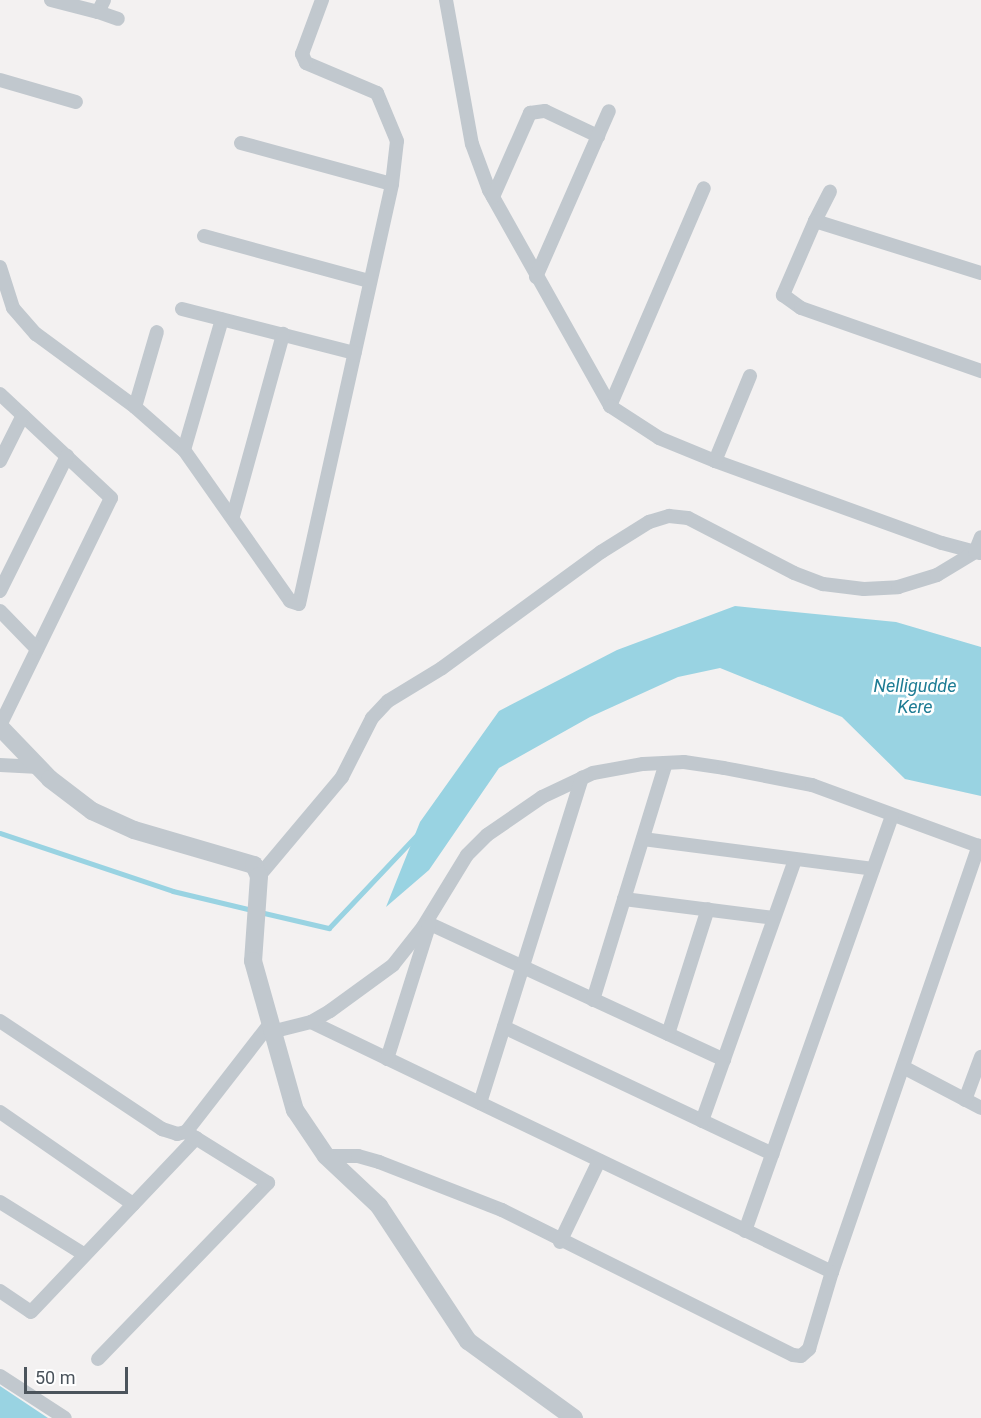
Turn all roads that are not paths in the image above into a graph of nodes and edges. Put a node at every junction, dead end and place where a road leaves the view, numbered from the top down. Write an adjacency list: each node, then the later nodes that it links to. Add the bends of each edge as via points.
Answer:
1 (51, 0): 4 (street)
2 (322, 0): 12 (street, via 302,54 316,70 376,93 398,141)
3 (446, 0): 15 (street, via 472,144)
4 (68, 2): 5 (street)
5 (101, 6): 6 (street)
6 (118, 19)
7 (0, 80): 8 (street)
8 (76, 102)
9 (609, 111): 10 (street)
10 (598, 136): 15 (street, via 545,111 530,112); 20 (street)
11 (241, 143): 12 (street)
12 (392, 184): 21 (street)
13 (704, 188): 30 (street)
14 (830, 192): 16 (street)
15 (493, 197): 20 (street)
16 (815, 221): 18 (street); 27 (street, via 784,286 786,299)
17 (204, 236): 21 (street)
18 (981, 273)
19 (1, 274): 31 (street, via 13,308 36,334)
20 (536, 278): 30 (street)
21 (369, 281): 26 (street)
22 (182, 309): 23 (street)
23 (222, 319): 25 (street); 33 (street)
24 (158, 332): 31 (street)
25 (283, 334): 26 (street); 37 (street)
26 (354, 353): 37 (street, via 299,604 291,601)
27 (981, 371)
28 (750, 376): 35 (street)
29 (0, 394): 32 (street)
30 (610, 406): 35 (street, via 659,438)
31 (135, 407): 33 (street)
32 (22, 415): 34 (street); 36 (street)
33 (184, 450): 37 (street)
34 (67, 456): 40 (street); 42 (street, via 111,498)
35 (715, 461): 39 (street)
36 (0, 462)
37 (233, 516)
38 (981, 537): 39 (street)
39 (978, 552): 53 (street, via 937,575 898,587 864,589 824,584 795,573 687,518 669,516 649,522 388,701 372,718 342,777)
40 (0, 591)
41 (0, 611): 42 (street)
42 (37, 649): 43 (street)
43 (0, 727): 46 (street)
44 (666, 763): 47 (street, via 619,768); 48 (street, via 724,768 812,785); 49 (street)
45 (0, 765): 46 (street)
46 (39, 767): 53 (street, via 92,811 134,830 244,860 254,865)
47 (582, 778): 55 (street, via 542,797 486,836 467,855); 59 (street)
48 (892, 815): 50 (street); 52 (street)
49 (643, 839): 51 (street); 54 (street)
50 (980, 847): 69 (street)
51 (795, 860): 52 (street); 57 (street)
52 (873, 869): 76 (street)
53 (259, 876): 64 (street, via 253,961)
54 (624, 899): 56 (street); 60 (street)
55 (437, 903): 58 (street); 62 (street, via 393,965)
56 (708, 909): 57 (street); 65 (street)
57 (774, 918): 68 (street)
58 (430, 924): 59 (street); 67 (street)
59 (522, 968): 60 (street); 63 (street)
60 (593, 1000): 65 (street)
61 (0, 1021): 75 (street, via 162,1129)
62 (310, 1022): 64 (street); 67 (street)
63 (504, 1027): 71 (street); 74 (street)
64 (270, 1028): 75 (street); 77 (street, via 295,1110)
65 (668, 1034): 68 (street)
66 (981, 1057): 70 (street)
67 (387, 1059): 71 (street)
68 (724, 1060): 74 (street)
69 (903, 1067): 70 (street); 84 (street)
70 (965, 1100): 72 (street)
71 (480, 1103): 78 (street)
72 (981, 1108)
73 (0, 1112): 80 (street)
74 (702, 1120): 76 (street)
75 (191, 1135): 80 (street); 86 (street, via 268,1183)
76 (773, 1154): 81 (street)
77 (326, 1156): 82 (street, via 358,1156 379,1162 502,1210); 89 (street, via 379,1206 468,1341)
78 (599, 1161): 81 (street); 82 (street)
79 (0, 1202): 83 (street)
80 (133, 1204): 83 (street)
81 (746, 1231): 84 (street)
82 (560, 1242): 84 (street, via 801,1356 808,1349)
83 (85, 1255): 85 (street, via 31,1312)
84 (832, 1272)
85 (0, 1291)
86 (98, 1359)
87 (0, 1376): 88 (street)
88 (65, 1418)
89 (574, 1418)

